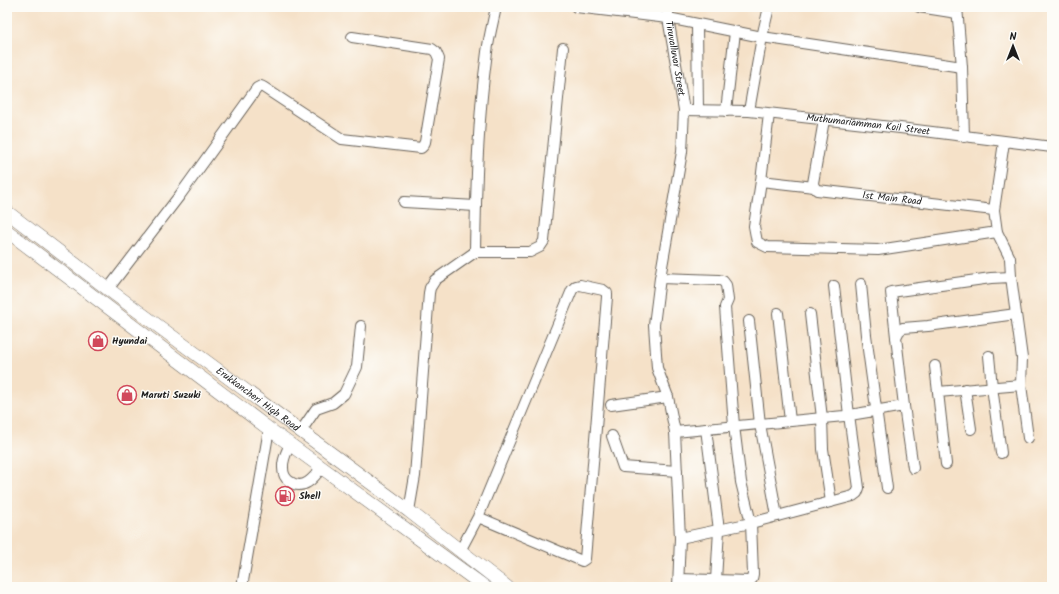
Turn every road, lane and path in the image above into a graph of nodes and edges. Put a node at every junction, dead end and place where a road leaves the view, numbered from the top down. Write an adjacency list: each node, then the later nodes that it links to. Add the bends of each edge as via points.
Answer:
1 (496, 7): 26 (street, via 487,50 482,98)
2 (576, 7): 7 (street)
3 (668, 7): 7 (street, Tiruvalluvar Street)
4 (769, 7): 11 (street)
5 (919, 7): 6 (street)
6 (957, 10): 13 (street)
7 (668, 18): 8 (street); 14 (street, Tiruvalluvar Street)
8 (697, 24): 9 (street); 15 (street)
9 (735, 32): 11 (street); 16 (street)
10 (352, 37): 36 (street, via 432,49 436,52 439,59 423,146 421,148 342,138 263,87 259,87)
11 (762, 37): 13 (street); 17 (street)
12 (563, 48): 31 (street, via 544,241 540,247 530,252)
13 (962, 67): 20 (street)
14 (684, 110): 15 (street, Muthumariamman Koil Street); 33 (street, Tiruvalluvar Street, via 682,152)
15 (698, 110): 16 (street, Muthumariamman Koil Street)
16 (726, 111): 17 (street, Muthumariamman Koil Street)
17 (749, 111): 18 (street, Muthumariamman Koil Street)
18 (768, 114): 19 (street, Muthumariamman Koil Street); 23 (street)
19 (824, 120): 20 (street, Muthumariamman Koil Street); 24 (street)
20 (964, 137): 21 (street, Muthumariamman Koil Street)
21 (1004, 142): 22 (street, Muthumariamman Koil Street); 27 (street)
22 (1052, 147)
23 (761, 181): 24 (street, 1st Main Road); 30 (street, via 754,226 757,242 767,246 878,250)
24 (814, 187): 27 (street, 1st Main Road, via 817,190)
25 (404, 202): 26 (street)
26 (476, 206): 31 (street)
27 (994, 210): 30 (street)
28 (7, 212): 36 (main road, Erukkancheri High Road)
29 (7, 231): 58 (main road)
30 (997, 232): 32 (street, via 1010,258)
31 (475, 252): 73 (street, via 435,280 430,288)
32 (1012, 277): 39 (street); 42 (street, via 891,292)
33 (660, 278): 49 (street, Tiruvalluvar Street, via 654,325 657,368); 57 (street, via 719,280 726,285 728,300 725,307)
34 (861, 284): 52 (street)
35 (834, 286): 53 (street)
36 (108, 289): 61 (main road, Erukkancheri High Road)
37 (778, 313): 55 (street)
38 (810, 314): 54 (street)
39 (1016, 314): 42 (street, via 903,328); 45 (street, via 1022,358)
40 (749, 321): 56 (street)
41 (361, 326): 61 (street, via 357,367 344,394 333,403 316,409)
42 (896, 337): 51 (street)
43 (989, 356): 46 (street)
44 (935, 366): 48 (street)
45 (1021, 385): 46 (street); 64 (street)
46 (992, 387): 47 (street); 66 (street)
47 (965, 390): 48 (street); 60 (street)
48 (938, 392): 67 (street)
49 (668, 397): 50 (street); 62 (street, Tiruvalluvar Street)
50 (611, 405)
51 (904, 406): 52 (street); 69 (street)
52 (876, 411): 53 (street); 71 (street)
53 (849, 415): 54 (street); 72 (street, via 859,488 853,496)
54 (822, 418): 55 (street); 72 (street, via 823,449)
55 (790, 421): 56 (street)
56 (760, 424): 57 (street); 74 (street)
57 (734, 426): 59 (street); 76 (street, via 741,482)
58 (269, 429): 65 (main road); 83 (street)
59 (706, 429): 62 (street); 77 (street)
60 (971, 429)
61 (301, 431): 73 (main road, Erukkancheri High Road)
62 (675, 432): 70 (street, Tiruvalluvar Street)
63 (612, 436): 70 (street, via 623,466)
64 (1028, 438)
65 (290, 444): 68 (main road); 68 (street, via 283,466 284,475 288,480 300,486 307,483)
66 (1000, 453)
67 (946, 464)
68 (322, 467): 82 (main road)
69 (913, 468)
70 (677, 471): 78 (street, Tiruvalluvar Street)
71 (887, 488)
72 (831, 502): 74 (street)
73 (410, 511): 79 (main road, Erukkancheri High Road)
74 (777, 516): 76 (street)
75 (478, 517): 75 (street, via 572,290 580,285 603,290 608,297 585,559 582,561); 79 (street)
76 (751, 523): 77 (street); 80 (street, via 752,579 747,582)
77 (719, 530): 78 (street); 80 (street)
78 (680, 538): 81 (street, Tiruvalluvar Street)
79 (460, 551): 82 (main road, Erukkancheri High Road)
80 (716, 580): 81 (street)
81 (678, 583)
82 (488, 584): 84 (main road, Erukkancheri High Road)
83 (242, 587)
84 (507, 587)

